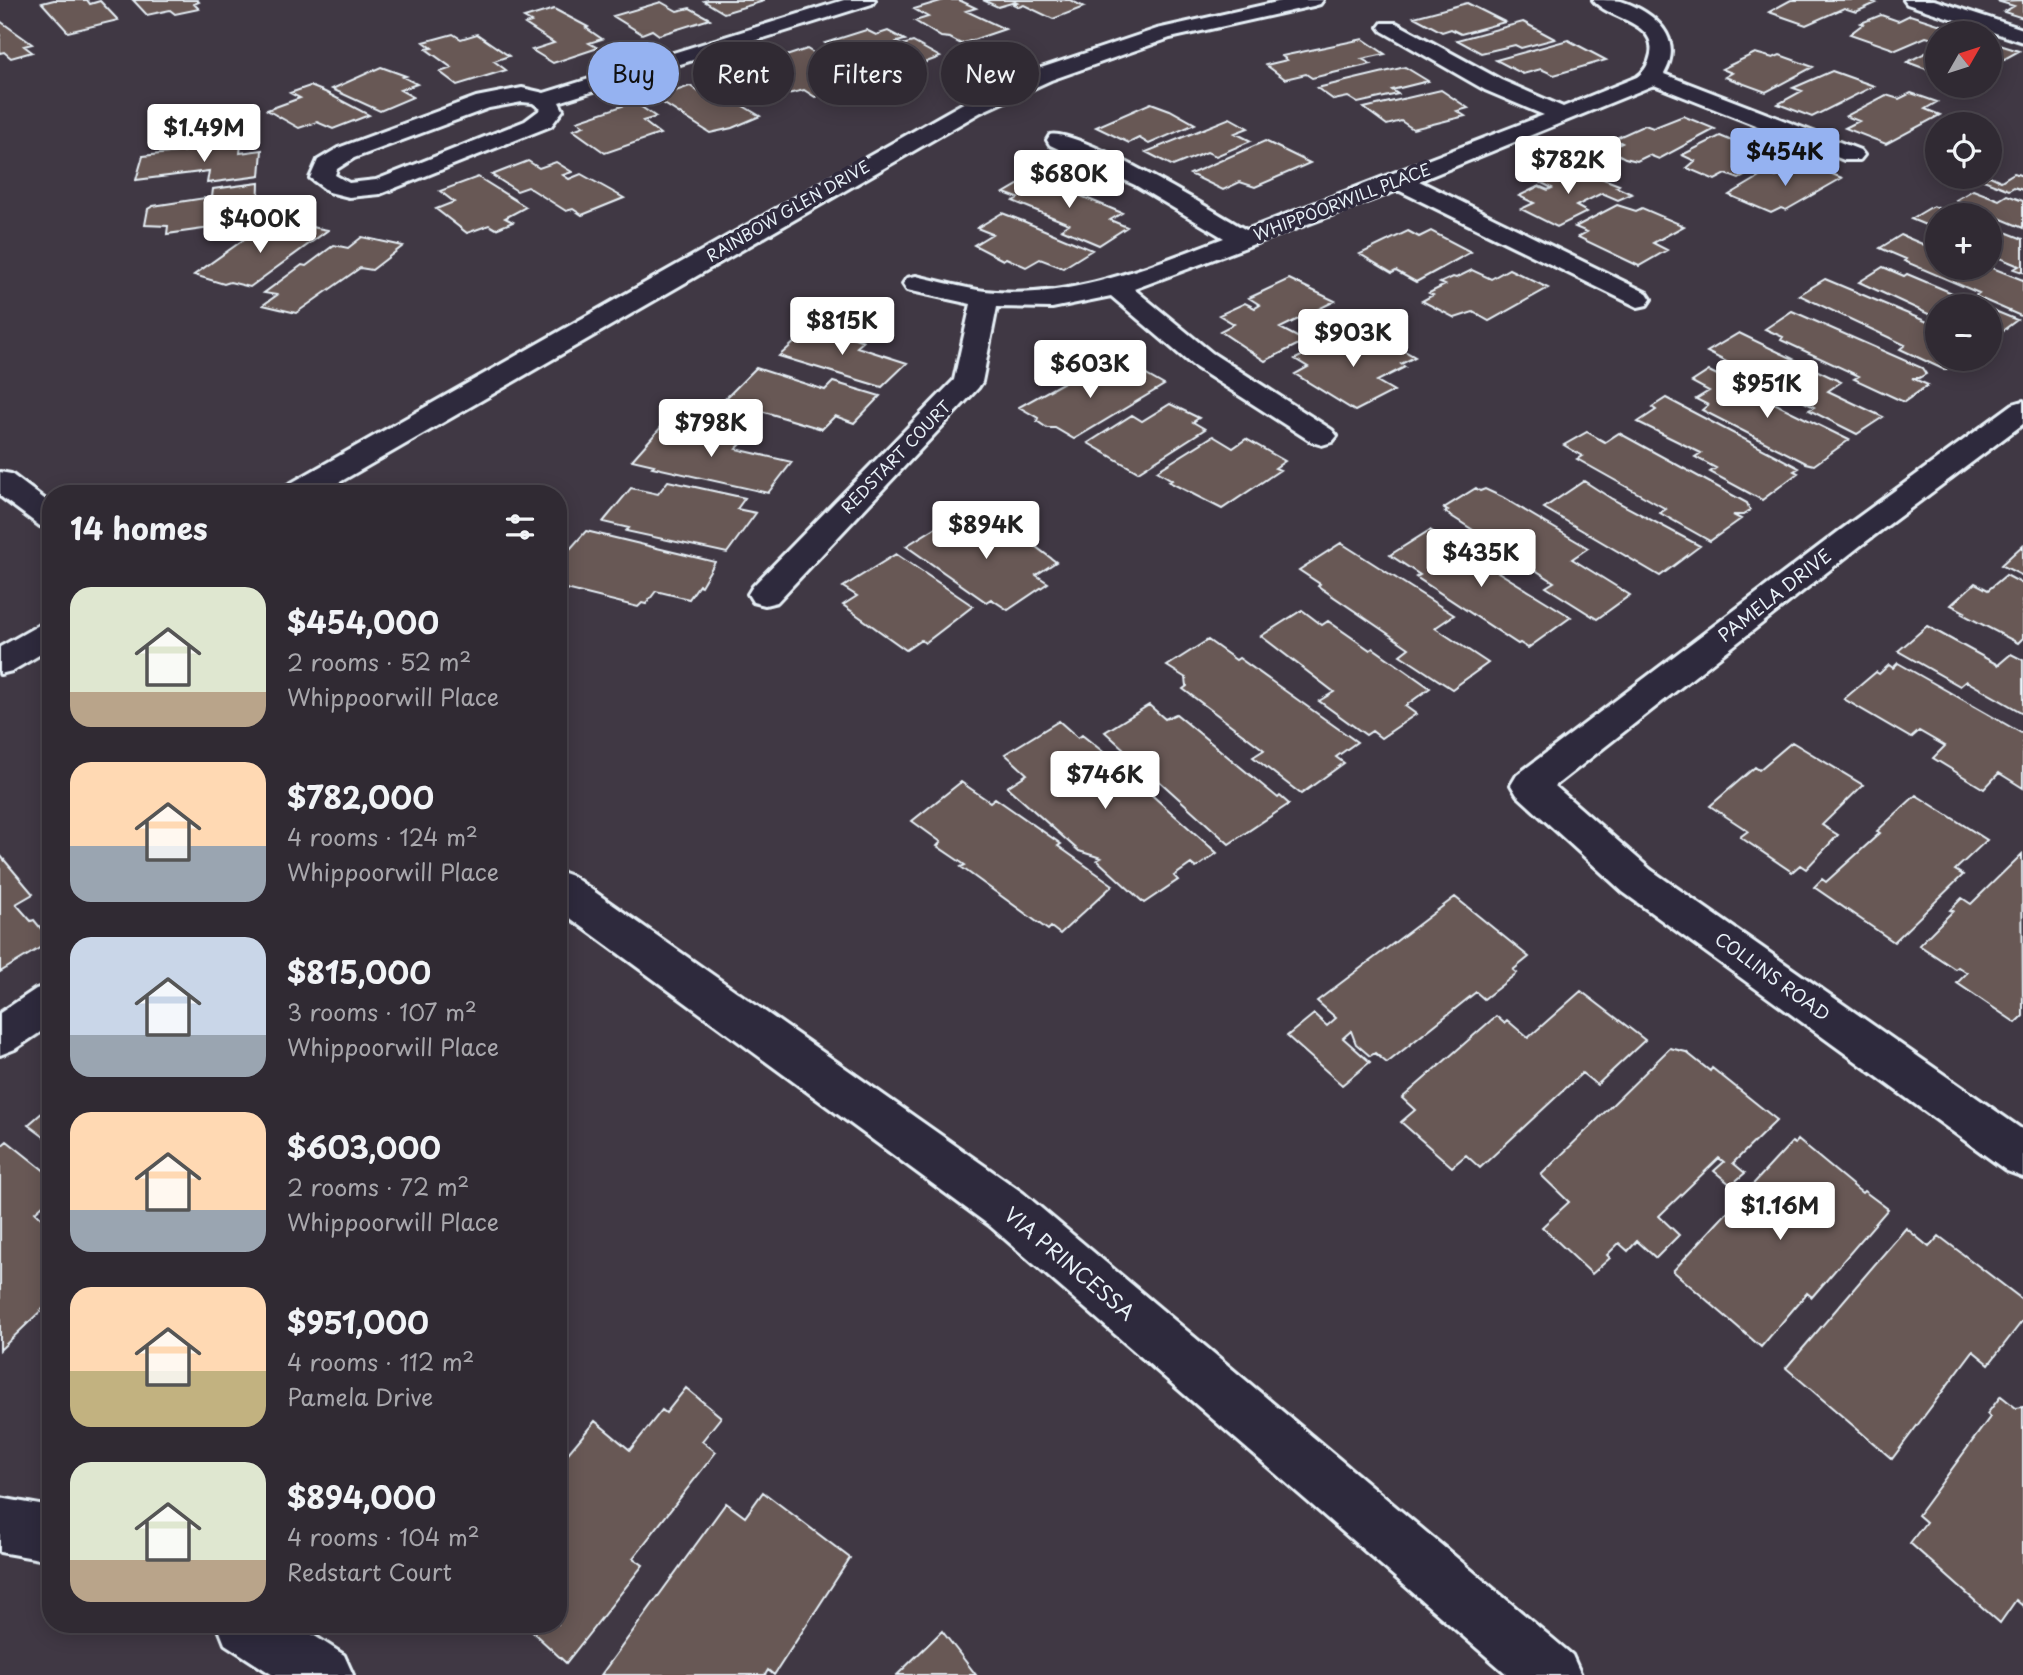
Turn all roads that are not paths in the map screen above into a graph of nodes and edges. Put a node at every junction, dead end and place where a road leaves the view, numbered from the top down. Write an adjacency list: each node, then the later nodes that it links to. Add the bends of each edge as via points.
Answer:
1 (865, 0): 8 (street)
2 (1313, 0): 21 (street, RAINBOW GLEN DRIVE, via 1164,33 1042,75 973,107)
3 (1604, 0): 7 (street, via 1658,34 1663,55)
4 (1914, 0): 6 (street)
5 (1389, 27): 9 (street, via 1493,85)
6 (2023, 36)
7 (1652, 77): 9 (street, WHIPPOORWILL PLACE); 11 (street)
8 (544, 100): 8 (street, via 522,95 484,102 335,158 326,165 322,178 349,190 394,183 543,121 552,110)
9 (1562, 116): 12 (street, WHIPPOORWILL PLACE)
10 (1058, 140): 13 (street, via 1143,180)
11 (1852, 155)
12 (1399, 181): 13 (street, WHIPPOORWILL PLACE); 17 (street)
13 (1244, 239): 15 (street, WHIPPOORWILL PLACE)
14 (916, 284): 16 (street, WHIPPOORWILL PLACE)
15 (1116, 287): 16 (street, WHIPPOORWILL PLACE, via 1052,300); 19 (street, via 1202,359)
16 (985, 299): 23 (street, REDSTART COURT, via 968,382)
17 (1637, 299)
18 (2023, 410): 26 (street, PAMELA DRIVE)
19 (1322, 436)
20 (0, 481): 22 (street)
21 (311, 485)
22 (42, 512)
23 (765, 594)
24 (42, 638): 25 (street)
25 (0, 662)
26 (1530, 785): 30 (street, COLLINS ROAD, via 1637,881)
27 (567, 893): 35 (street, VIA PRINCESSA, via 1006,1209)
28 (42, 1008): 29 (street)
29 (0, 1036)
30 (2023, 1156)
31 (0, 1525): 32 (street)
32 (42, 1532)
33 (259, 1633): 34 (street)
34 (324, 1675)
35 (1552, 1675)

